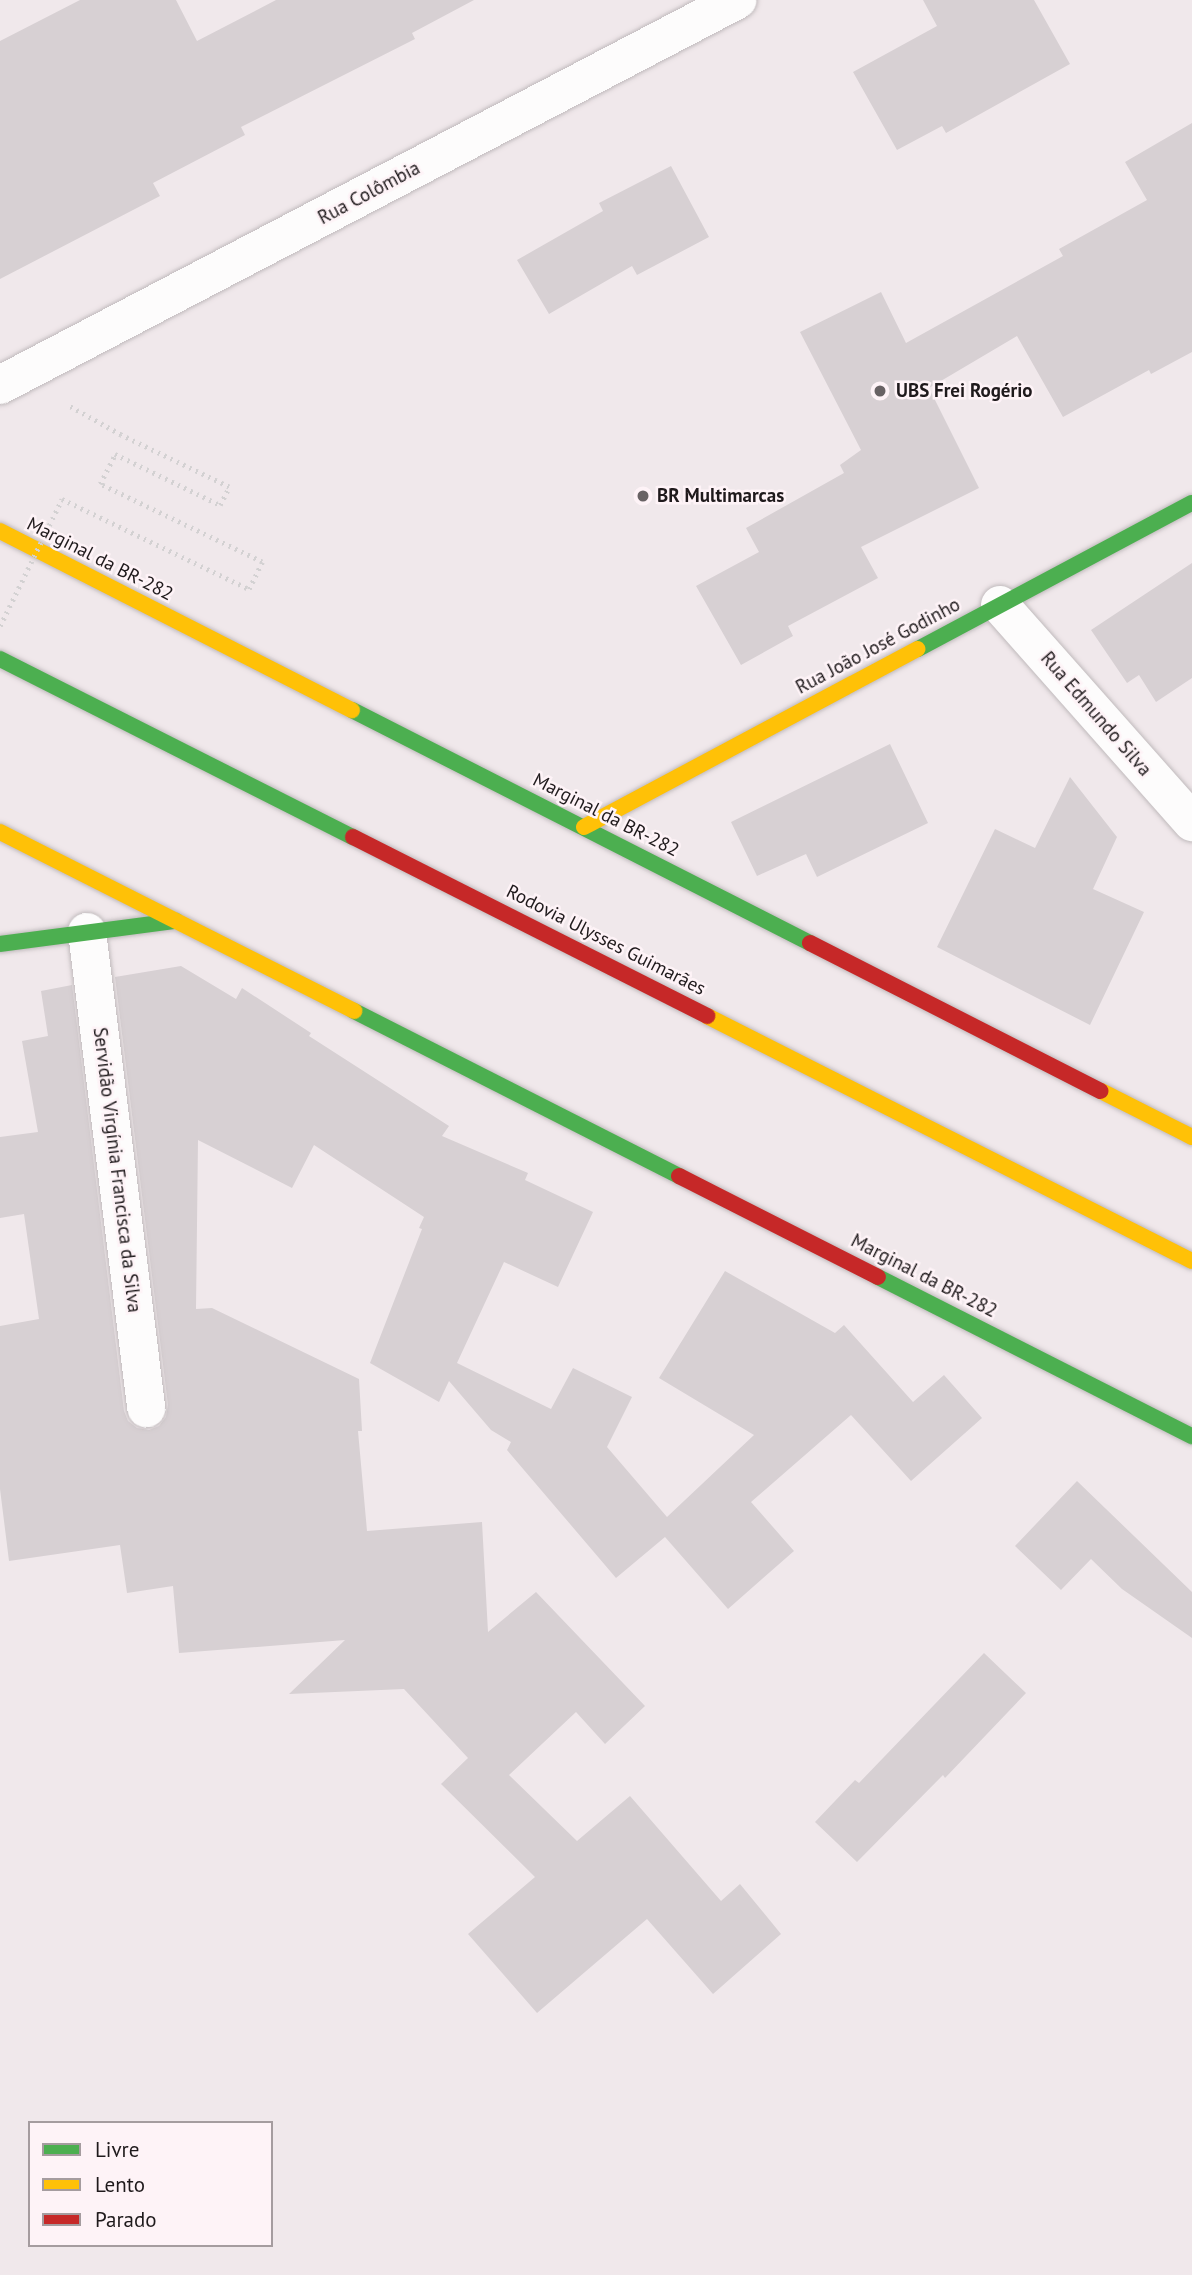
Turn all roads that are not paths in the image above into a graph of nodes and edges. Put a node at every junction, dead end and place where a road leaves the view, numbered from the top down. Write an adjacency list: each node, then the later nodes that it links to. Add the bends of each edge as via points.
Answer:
1 (737, 0): 2 (street, Rua Colômbia)
2 (8, 381)
3 (1192, 503): 5 (main road, Rua João José Godinho)
4 (0, 531): 10 (main road, Marginal da BR-282)
5 (1000, 605): 9 (street, Rua Edmundo Silva); 10 (main road, Rua João José Godinho)
6 (0, 642): 8 (main road)
7 (0, 659): 8 (main road, Rodovia Ulysses Guimarães)
8 (93, 706): 16 (main road, Rodovia Ulysses Guimarães)
9 (1192, 822)
10 (584, 827): 15 (main road, Marginal da BR-282)
11 (0, 832): 12 (main road, Marginal da BR-282)
12 (176, 921): 13 (main road); 18 (main road, Marginal da BR-282)
13 (87, 932): 14 (main road); 17 (street, Servidão Virgínia Francisca da Silva)
14 (0, 944)
15 (1192, 1137)
16 (1192, 1261)
17 (146, 1408)
18 (1192, 1436)

